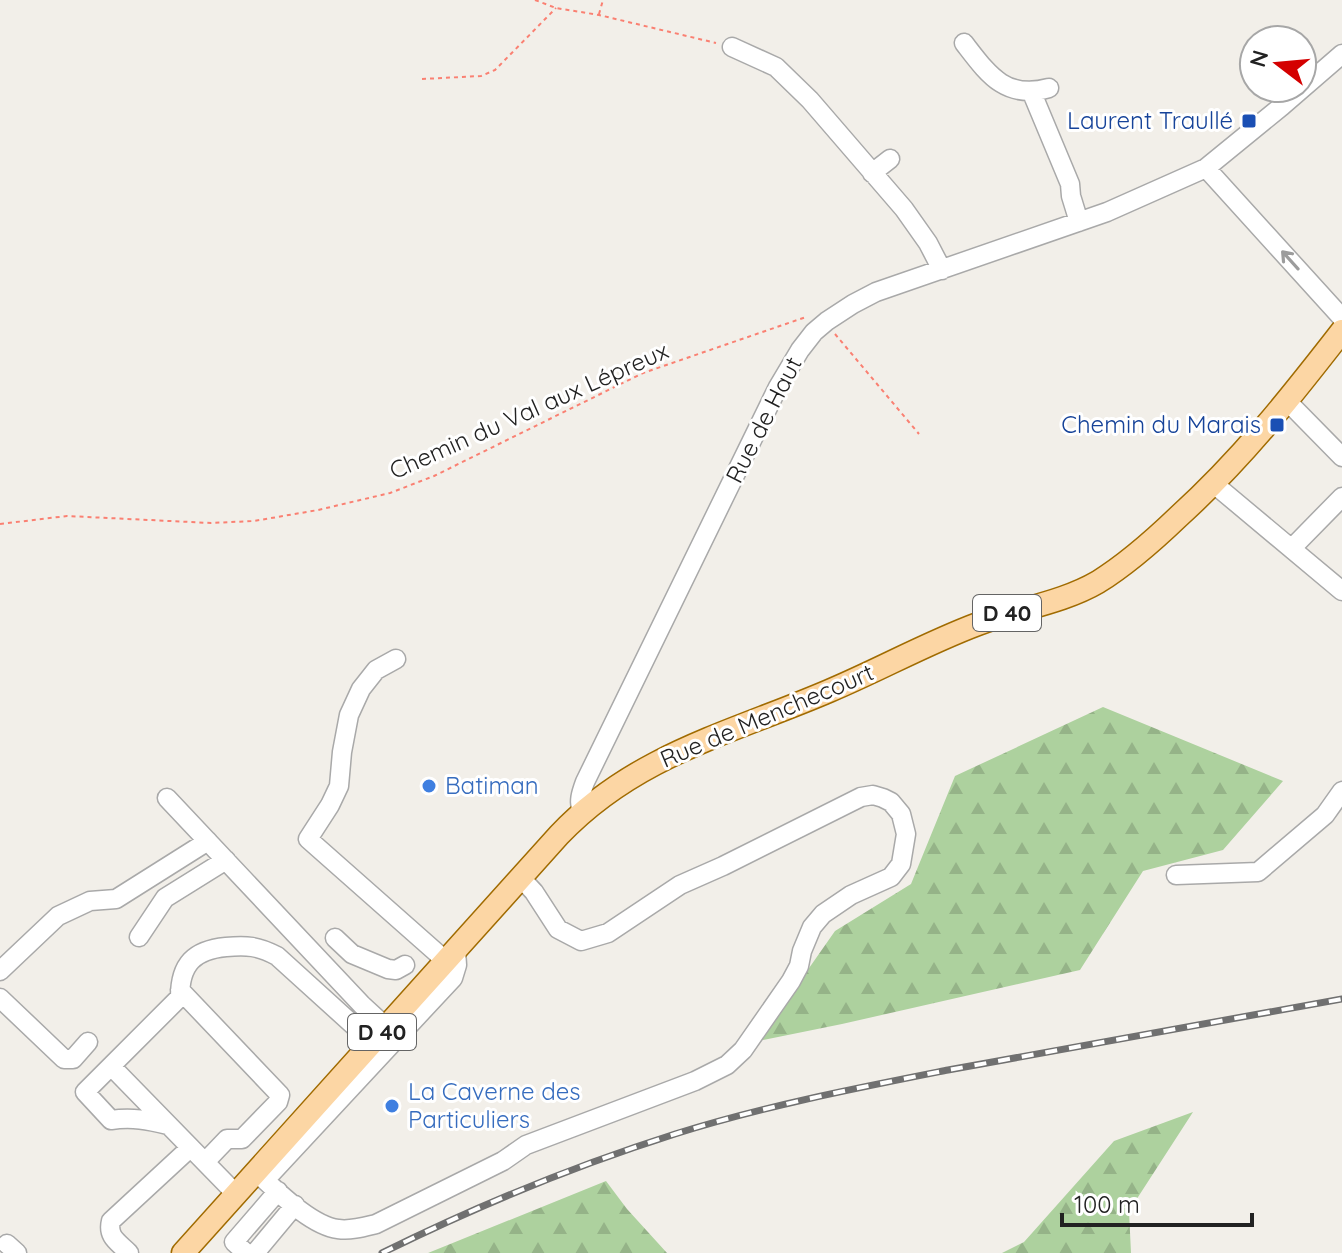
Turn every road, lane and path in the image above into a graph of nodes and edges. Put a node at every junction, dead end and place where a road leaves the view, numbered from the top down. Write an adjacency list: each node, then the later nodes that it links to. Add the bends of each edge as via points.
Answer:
1 (535, 0): 3 (path)
2 (603, 0): 4 (path)
3 (556, 8): 4 (path); 8 (path, via 495,70 481,76)
4 (599, 15): 6 (path)
5 (964, 43): 12 (street, via 1002,85 1040,90)
6 (732, 47): 11 (street, via 776,67)
7 (1341, 58): 10 (street, Rue de Haut)
8 (422, 79)
9 (890, 159): 11 (street)
10 (1206, 168): 12 (street, Rue de Haut); 14 (street, one-way to 10)
11 (872, 173): 13 (street, via 904,209)
12 (1079, 222): 13 (street, Rue de Haut)
13 (942, 270): 15 (street, Rue de Haut, via 876,292)
14 (1342, 318)
15 (824, 323): 18 (path); 22 (path, Chemin du Val aux Lépreux, via 815,314 643,373 390,493 254,521 67,516); 26 (street, Rue de Haut, via 778,387)
16 (1342, 331): 17 (main road, Rue de Menchecourt / D 40)
17 (1287, 401): 19 (street); 20 (main road, Rue de Menchecourt / D 40)
18 (919, 434)
19 (1342, 457)
20 (1214, 484): 23 (street); 29 (main road, Rue de Menchecourt / D 40, via 1159,536 1084,589 970,626 798,705 694,744)
21 (1342, 497): 23 (street)
22 (0, 524)
23 (1292, 548): 24 (street)
24 (1342, 591)
25 (396, 659): 35 (street, via 376,670 361,689 349,715 339,786 308,839)
26 (592, 770): 29 (street, via 593,789); 30 (street, Rue de Haut, via 580,795)
27 (1342, 791): 33 (street, via 1325,815 1258,872)
28 (167, 798): 31 (street)
29 (601, 798): 30 (main road, Rue de Menchecourt / D 40)
30 (582, 813): 34 (main road, Rue de Menchecourt / D 40)
31 (208, 841): 32 (street); 40 (street, via 116,899 90,901 58,916)
32 (226, 860): 36 (street, via 165,898); 44 (street)
33 (1176, 875)
34 (521, 878): 38 (main road, Rue de Menchecourt / D 40); 52 (street, via 558,929 581,941 608,933 680,885 861,797 891,802 906,834 901,864 891,877 851,895 812,927 791,981 727,1065 526,1145 376,1224 338,1229)
35 (416, 935): 38 (street); 39 (street)
36 (139, 937)
37 (335, 938): 39 (street, via 352,954 388,969)
38 (451, 956): 41 (main road, Rue de Menchecourt / D 40); 44 (street, via 457,965 453,978)
39 (405, 965): 41 (street)
40 (0, 971)
41 (426, 983): 44 (main road, Rue de Menchecourt / D 40)
42 (180, 990): 44 (street, via 189,961 200,952 247,945 277,956); 46 (street, via 180,997); 49 (street, via 280,1095 242,1139 227,1139)
43 (0, 998): 45 (street, via 64,1059 73,1059)
44 (386, 1036): 50 (main road, Rue de Menchecourt / D 40)
45 (88, 1042)
46 (111, 1066): 47 (street); 47 (street, via 85,1092 111,1120 138,1118)
47 (169, 1125): 48 (street)
48 (190, 1148): 49 (street); 53 (street, via 111,1221 110,1235)
49 (205, 1162): 51 (street)
50 (266, 1181): 51 (main road, Rue de Menchecourt / D 40); 52 (street); 55 (street, via 234,1242)
51 (236, 1194): 54 (main road, Rue de Menchecourt / D 40)
52 (295, 1205): 56 (street)
53 (129, 1253)
54 (183, 1253)
55 (246, 1253)
56 (255, 1253)

